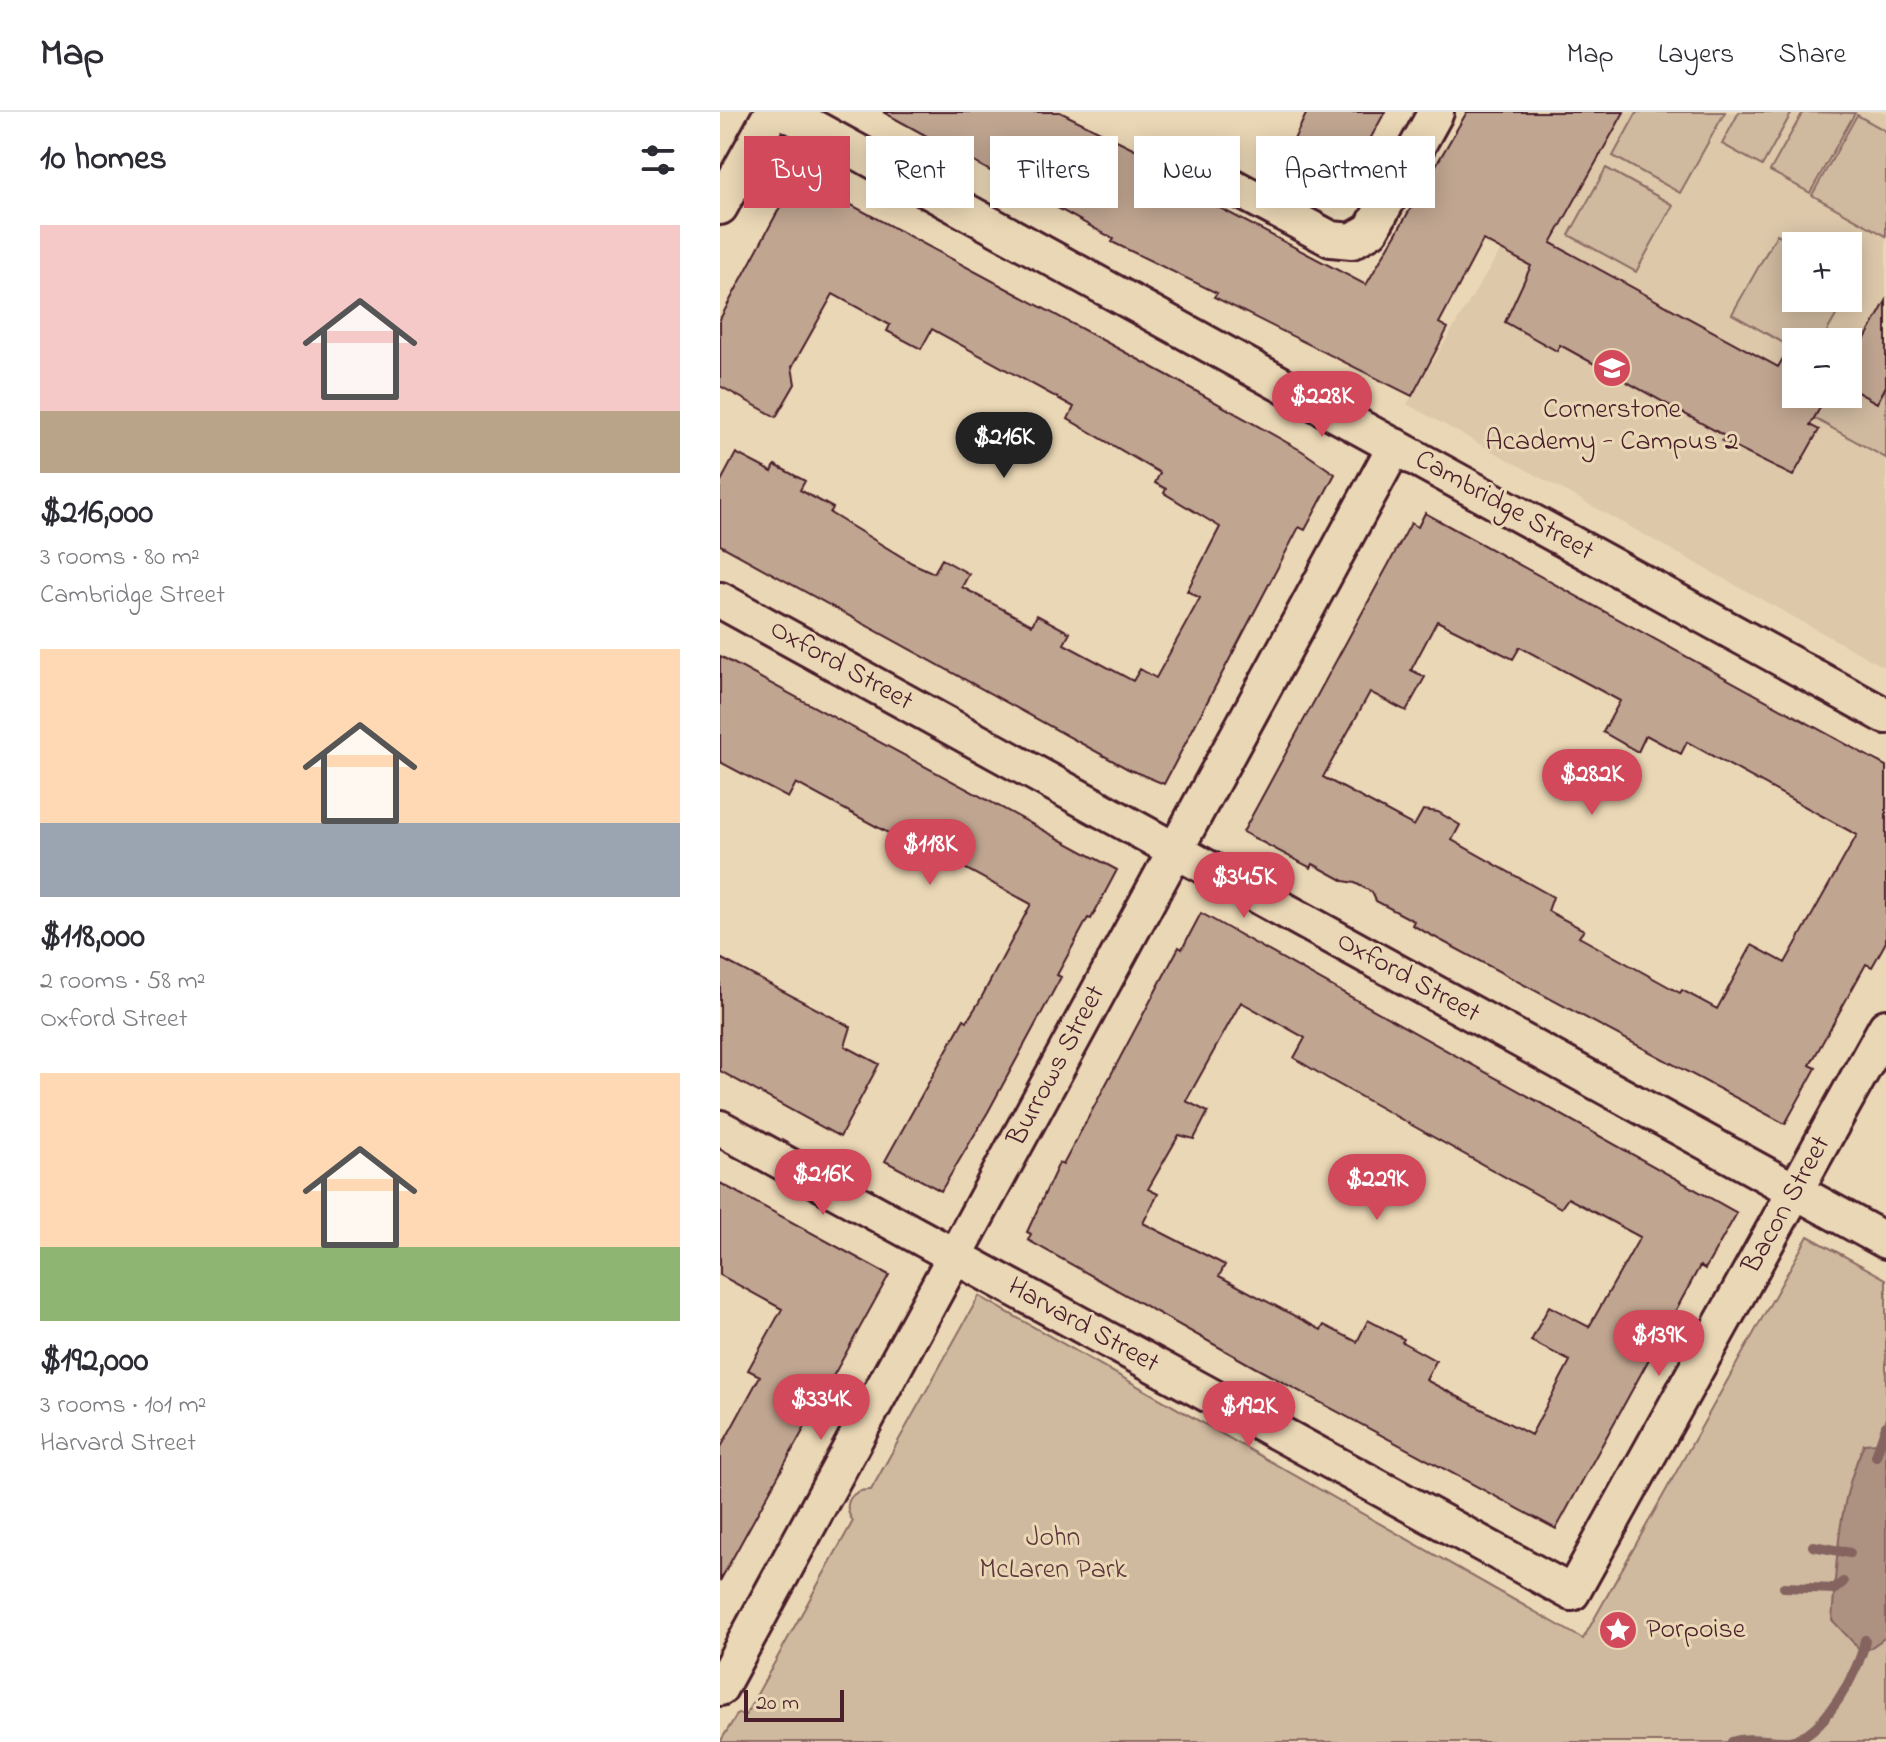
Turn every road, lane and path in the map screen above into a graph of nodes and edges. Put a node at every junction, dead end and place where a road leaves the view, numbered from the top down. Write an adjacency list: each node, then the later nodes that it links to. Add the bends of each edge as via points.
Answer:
1 (772, 112): 5 (street)
2 (785, 112): 6 (street, Cambridge Street)
3 (1436, 112): 4 (street, via 1371,230 1352,241 1331,239)
4 (1240, 190)
5 (720, 207)
6 (1395, 446): 8 (street, Cambridge Street); 9 (street, Burrows Street)
7 (720, 600): 9 (street, Oxford Street)
8 (1886, 716)
9 (1174, 849): 12 (street, Oxford Street); 14 (street, Burrows Street)
10 (1886, 1027): 12 (street, Bacon Street)
11 (720, 1128): 14 (street, Harvard Street)
12 (1795, 1191): 13 (street, Oxford Street); 15 (street, Bacon Street)
13 (1886, 1241)
14 (954, 1255): 15 (street, Harvard Street); 16 (street, Burrows Street)
15 (1572, 1593)
16 (729, 1651): 17 (street, Burrows Street)
17 (720, 1688)

